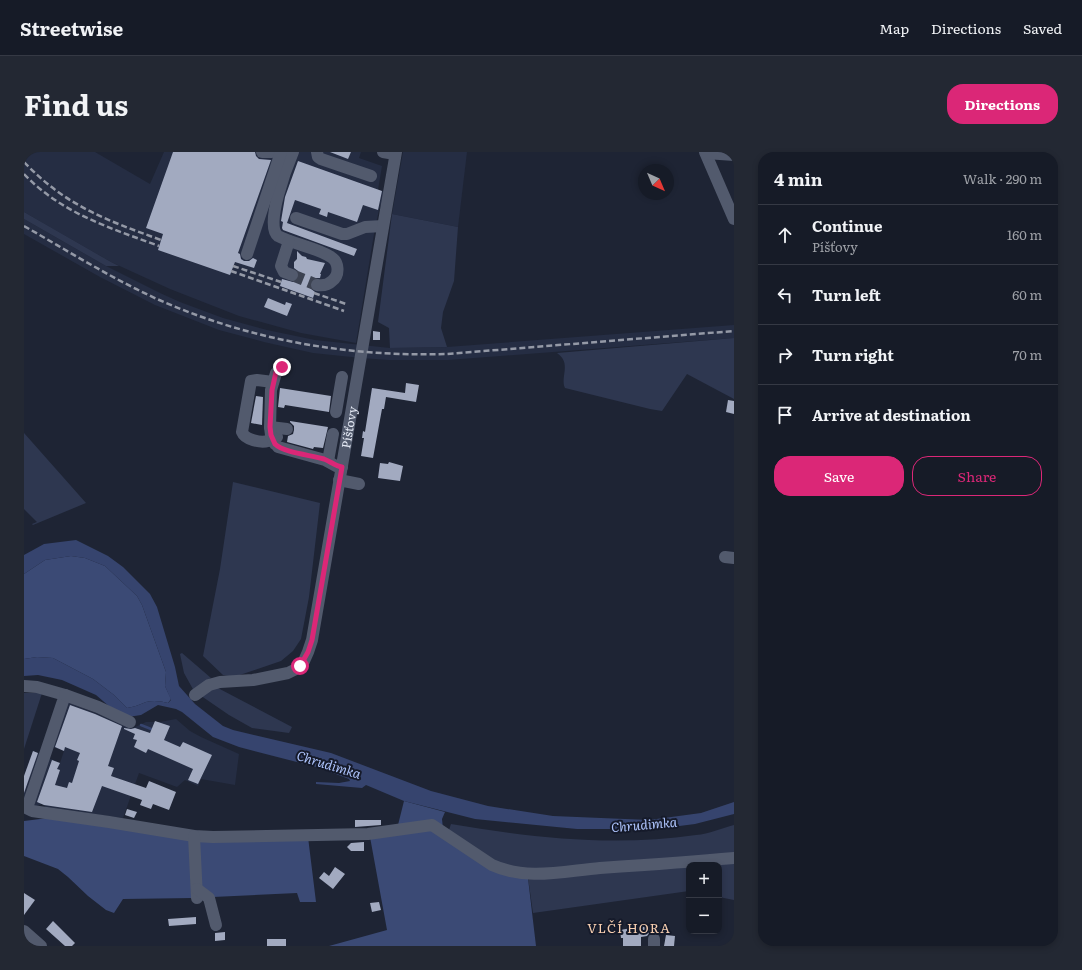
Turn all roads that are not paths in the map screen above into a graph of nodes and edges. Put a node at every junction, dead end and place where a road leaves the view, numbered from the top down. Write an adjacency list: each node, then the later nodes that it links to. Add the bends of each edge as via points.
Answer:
1 (262, 152): 2 (street)
2 (272, 152)
3 (281, 152): 15 (street)
4 (293, 152): 14 (street, via 273,224 275,234)
5 (317, 152): 10 (street, via 321,159)
6 (383, 152): 7 (street)
7 (396, 153): 13 (street, Píšťovy)
8 (706, 153): 9 (street); 12 (street)
9 (734, 155)
10 (371, 176)
11 (296, 218): 13 (street, via 342,234 365,227)
12 (734, 219)
13 (383, 226): 19 (street, Píšťovy)
14 (289, 241): 16 (street, via 281,266 284,272); 17 (street, via 327,255 335,261 338,272 335,278 326,285)
15 (247, 254)
16 (292, 275)
17 (317, 285)
18 (282, 367): 20 (street, via 276,372)
19 (357, 380): 21 (street, via 340,377); 26 (street, Píšťovy)
20 (273, 382): 24 (street); 24 (street, via 251,381 242,432 250,439 266,442)
21 (336, 412)
22 (286, 428): 24 (street)
23 (333, 434): 25 (street)
24 (275, 439): 25 (street)
25 (328, 461): 26 (street, via 336,466)
26 (340, 475): 27 (street); 30 (street, Píšťovy, via 312,640 304,661 288,673 254,680 220,682)
27 (359, 484)
28 (24, 686): 29 (street)
29 (65, 695): 31 (street); 32 (street, via 28,809)
30 (195, 695)
31 (130, 722)
32 (194, 836): 33 (street, via 368,834 432,825 492,865 503,870 530,874); 34 (street, via 197,893 209,898)
33 (734, 858)
34 (216, 925)
35 (24, 931): 36 (street)
36 (41, 946)

